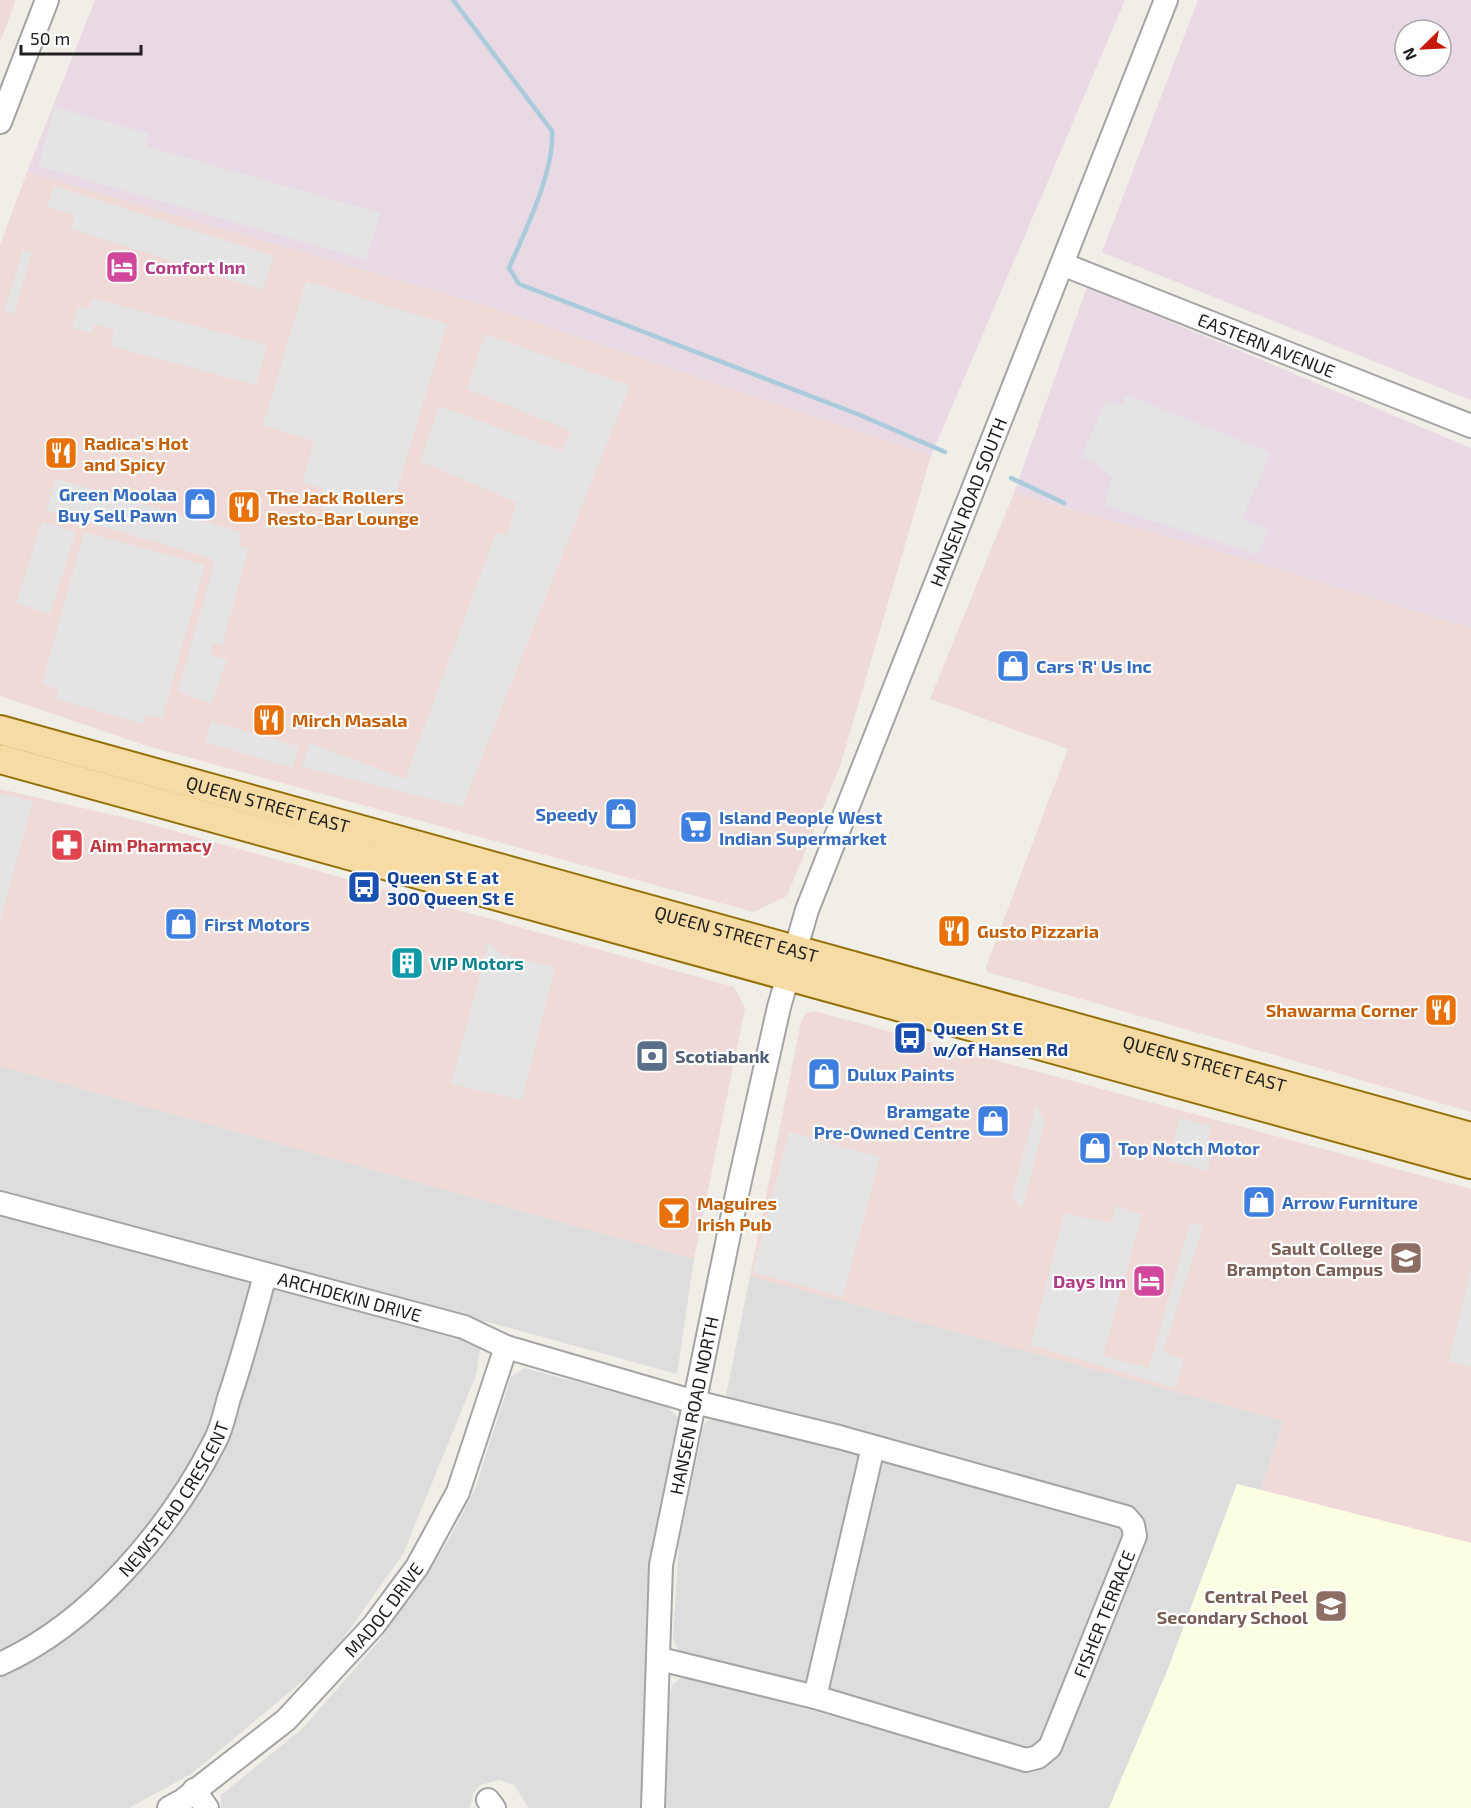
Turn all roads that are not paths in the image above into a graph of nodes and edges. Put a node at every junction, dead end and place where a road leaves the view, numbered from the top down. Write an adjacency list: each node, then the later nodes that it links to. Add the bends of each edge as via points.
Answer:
1 (47, 0): 3 (street)
2 (1166, 0): 4 (street, HANSEN ROAD SOUTH)
3 (0, 122)
4 (1062, 264): 5 (street, EASTERN AVENUE); 8 (street, HANSEN ROAD SOUTH, via 807,910)
5 (1471, 426)
6 (0, 730): 8 (main road, QUEEN STREET EAST)
7 (0, 759): 9 (main road, QUEEN STREET EAST)
8 (796, 949): 9 (street, HANSEN ROAD SOUTH); 11 (main road, QUEEN STREET EAST)
9 (788, 977): 10 (street, HANSEN ROAD SOUTH); 12 (main road, QUEEN STREET EAST)
10 (779, 1007): 16 (street, HANSEN ROAD NORTH)
11 (1471, 1137)
12 (1471, 1164)
13 (0, 1203): 14 (street, ARCHDEKIN DRIVE)
14 (265, 1275): 15 (street, ARCHDEKIN DRIVE, via 464,1327); 19 (street, NEWSTEAD CRESCENT, via 216,1440 175,1508 89,1606 31,1650)
15 (506, 1347): 16 (street, ARCHDEKIN DRIVE); 21 (street, MADOC DRIVE, via 458,1492 417,1567 374,1625 286,1720)
16 (695, 1402): 17 (street, FISHER TERRACE); 18 (street, HANSEN ROAD NORTH, via 661,1565)
17 (873, 1448): 20 (street); 20 (street, FISHER TERRACE, via 1126,1517 1135,1536 1050,1747 1038,1757 1026,1760)
18 (660, 1659): 20 (street, FISHER TERRACE); 23 (street, HANSEN ROAD NORTH)
19 (0, 1664)
20 (815, 1696)
21 (200, 1799): 22 (street, MADOC DRIVE)
22 (169, 1808)
23 (653, 1808)

